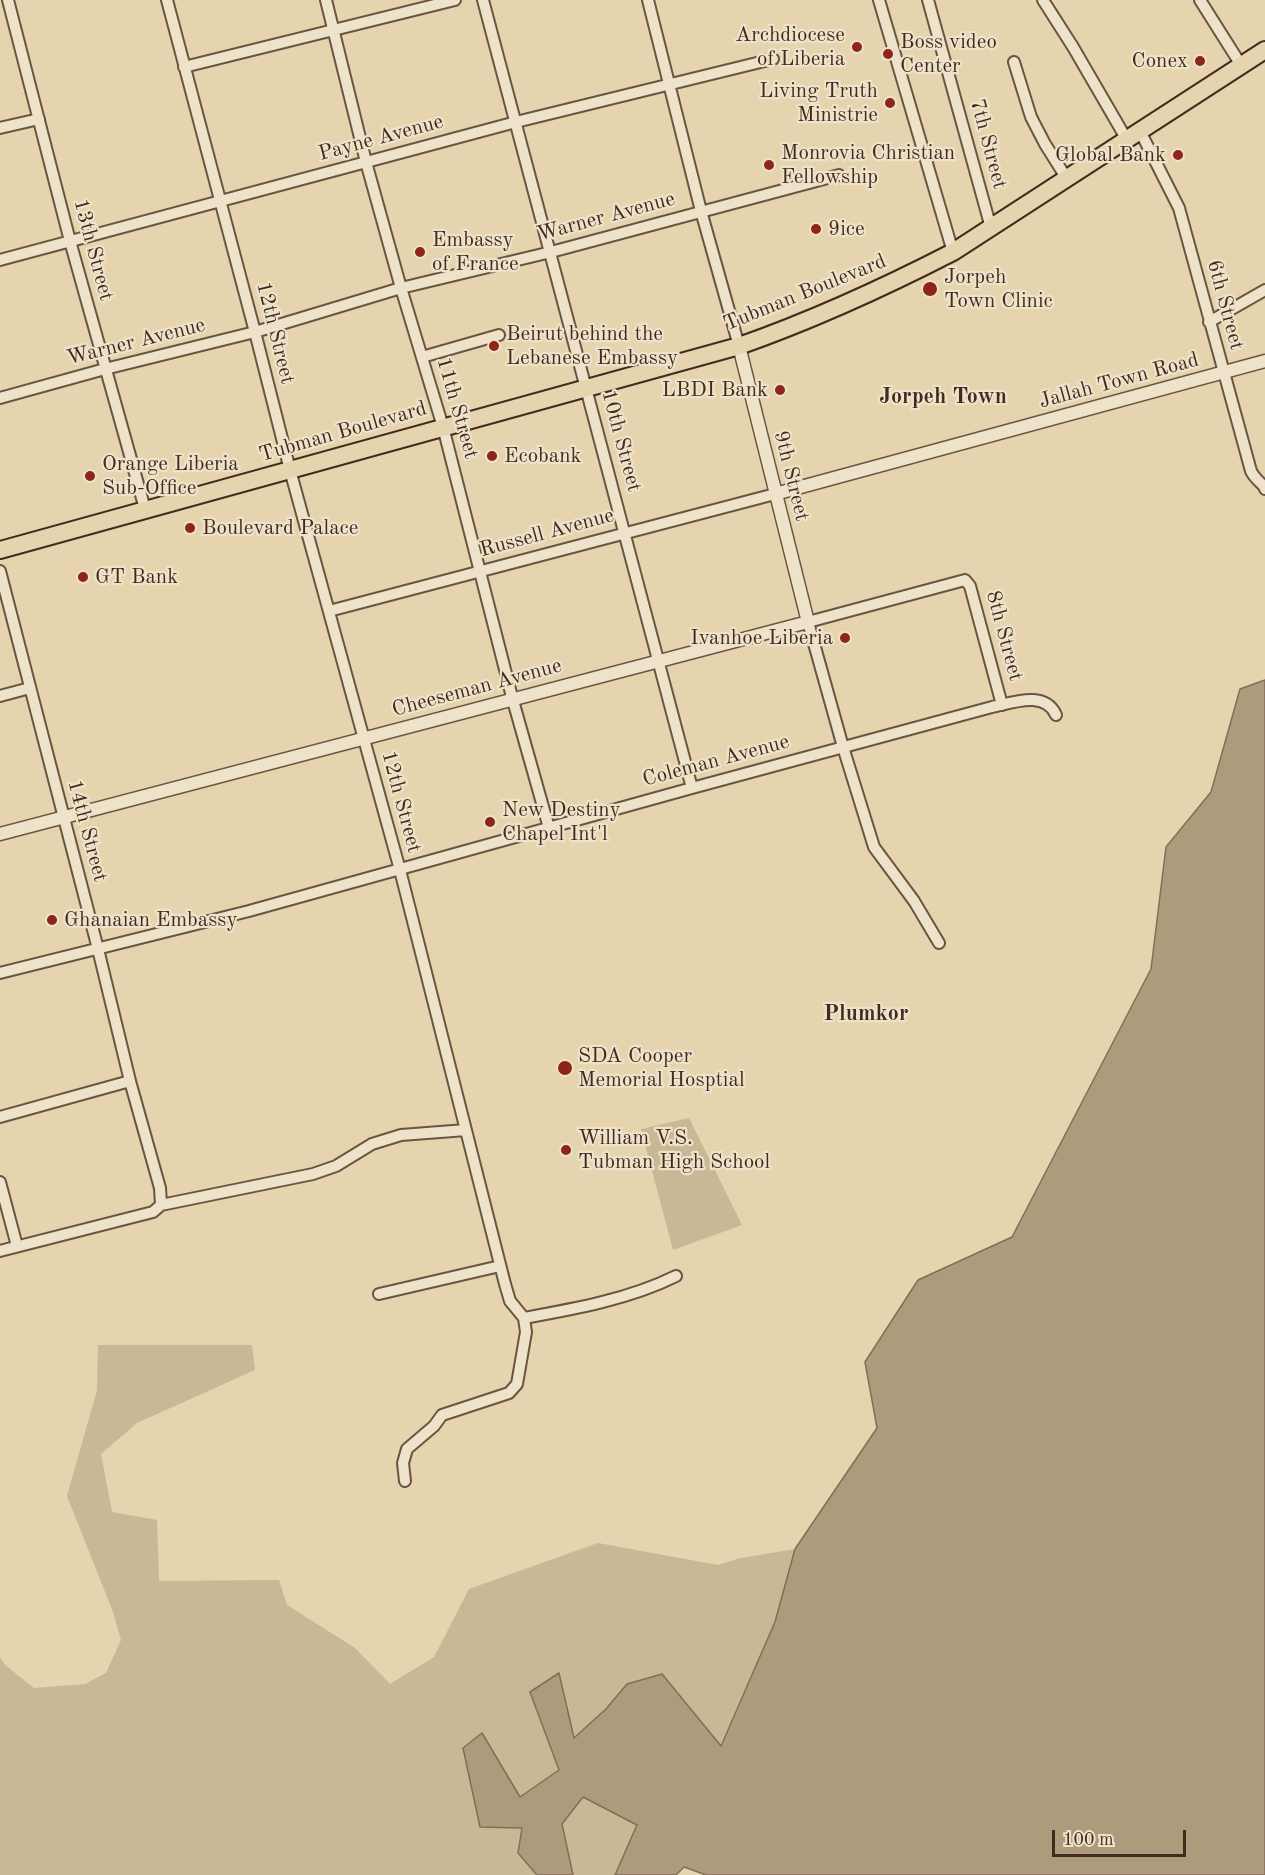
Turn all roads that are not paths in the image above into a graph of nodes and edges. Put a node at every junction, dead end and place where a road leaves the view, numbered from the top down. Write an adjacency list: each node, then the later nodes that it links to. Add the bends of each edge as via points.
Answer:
1 (9, 0): 18 (street, 13th Street)
2 (167, 0): 16 (street, 12th Street)
3 (326, 0): 11 (street, 11th Street)
4 (455, 0): 11 (street)
5 (483, 0): 19 (street, 10th Street)
6 (648, 0): 17 (street, 9th Street)
7 (879, 0): 30 (street)
8 (928, 0): 27 (street, 7th Street)
9 (1043, 0): 21 (street, 6th Street)
10 (1200, 0): 15 (street)
11 (332, 29): 16 (street); 22 (street, 11th Street)
12 (1265, 50): 15 (highway, Tubman Boulevard)
13 (773, 59): 17 (street, Payne Avenue)
14 (1014, 62): 24 (street, via 1031,117)
15 (1241, 65): 21 (highway, Tubman Boulevard)
16 (184, 67): 25 (street, 12th Street)
17 (670, 83): 19 (street, Payne Avenue); 26 (street, 9th Street)
18 (39, 119): 20 (street); 28 (street, 13th Street)
19 (516, 122): 22 (street, Payne Avenue); 29 (street, 10th Street)
20 (0, 128)
21 (1133, 136): 24 (highway, Tubman Boulevard); 34 (street, 6th Street, via 1179,208)
22 (366, 162): 25 (street, Payne Avenue); 32 (street, 11th Street)
23 (839, 175): 26 (street, Warner Avenue)
24 (1067, 179): 27 (highway, Tubman Boulevard)
25 (220, 200): 28 (street, Payne Avenue); 35 (street, 12th Street)
26 (702, 211): 29 (street, Warner Avenue); 37 (street, 9th Street)
27 (991, 228): 30 (highway, Tubman Boulevard)
28 (70, 241): 31 (street, Payne Avenue); 40 (street, 13th Street)
29 (551, 252): 32 (street, Warner Avenue); 42 (street, 10th Street)
30 (953, 252): 37 (highway, Tubman Boulevard, via 863,297)
31 (0, 260)
32 (400, 288): 35 (street, Warner Avenue); 38 (street, 11th Street)
33 (1265, 290): 34 (street)
34 (1209, 322): 41 (street, 6th Street)
35 (255, 332): 40 (street, Warner Avenue); 45 (street, 12th Street)
36 (499, 335): 38 (street)
37 (739, 346): 42 (highway, Tubman Boulevard); 47 (street, 9th Street)
38 (422, 357): 44 (street, 11th Street)
39 (1265, 361): 41 (street, Jallah Town Road)
40 (105, 369): 43 (street, Warner Avenue); 48 (street, 13th Street)
41 (1223, 372): 46 (street, 6th Street, via 1251,471 1254,479); 47 (street, Jallah Town Road)
42 (587, 387): 44 (highway, Tubman Boulevard); 49 (street, 10th Street)
43 (0, 398)
44 (443, 427): 45 (highway, Tubman Boulevard); 52 (street, 11th Street)
45 (290, 470): 48 (highway, Tubman Boulevard); 54 (street, 12th Street)
46 (1265, 487)
47 (775, 494): 49 (street, Russell Avenue); 55 (street, 9th Street)
48 (145, 509): 50 (highway, Tubman Boulevard)
49 (625, 532): 52 (street, Russell Avenue); 56 (street, 10th Street)
50 (0, 550)
51 (0, 571): 57 (street, 14th Street)
52 (480, 571): 54 (street, Russell Avenue); 59 (street, 11th Street)
53 (965, 580): 55 (street, Cheeseman Avenue); 60 (street, 8th Street, via 970,586)
54 (329, 611): 62 (street, 12th Street)
55 (808, 622): 56 (street, Cheeseman Avenue); 63 (street, 9th Street)
56 (659, 660): 59 (street, Cheeseman Avenue); 64 (street, 10th Street)
57 (30, 688): 58 (street); 65 (street, 14th Street)
58 (0, 696)
59 (512, 697): 62 (street, Cheeseman Avenue); 66 (street, 11th Street)
60 (1002, 705): 61 (street, Coleman Avenue, via 1040,700 1052,706); 63 (street, Coleman Avenue)
61 (1056, 715)
62 (364, 739): 65 (street, Cheeseman Avenue); 68 (street, 12th Street)
63 (843, 747): 64 (street, Coleman Avenue); 69 (street, 9th Street, via 874,847)
64 (692, 788): 66 (street, Coleman Avenue)
65 (63, 817): 67 (street, Cheeseman Avenue); 70 (street, 14th Street)
66 (549, 828): 68 (street, Coleman Avenue)
67 (0, 834)
68 (399, 870): 70 (street, Coleman Avenue); 74 (street, 12th Street)
69 (939, 944)
70 (98, 949): 71 (street, Coleman Avenue); 72 (street, 14th Street)
71 (0, 974)
72 (130, 1081): 73 (street); 76 (street, 14th Street, via 160,1188)
73 (0, 1117)
74 (466, 1130): 76 (street, via 401,1135 372,1144 336,1166 313,1174); 79 (street, 12th Street)
75 (0, 1182): 77 (street)
76 (161, 1205): 77 (street, via 153,1212)
77 (16, 1246): 78 (street)
78 (0, 1251)
79 (500, 1266): 81 (street); 82 (street, 12th Street, via 510,1301)
80 (676, 1276): 82 (street, via 591,1305)
81 (379, 1294)
82 (524, 1318): 83 (street, via 526,1336 515,1388 442,1415 407,1449)
83 (405, 1481)

